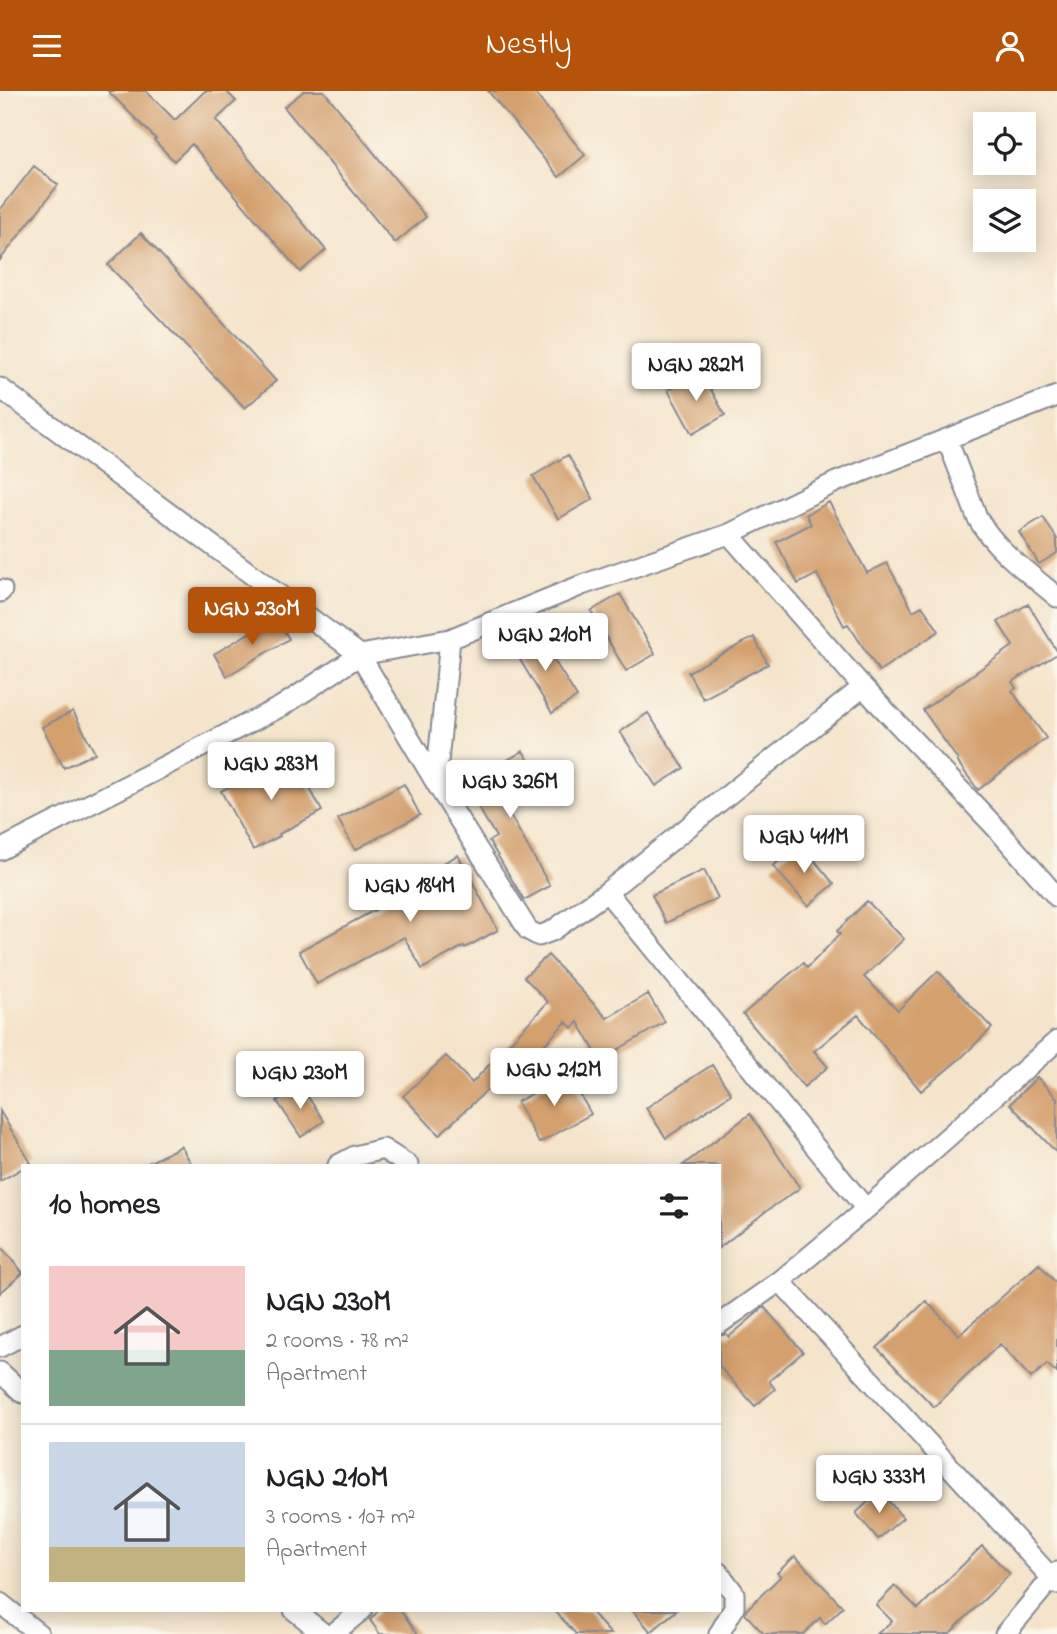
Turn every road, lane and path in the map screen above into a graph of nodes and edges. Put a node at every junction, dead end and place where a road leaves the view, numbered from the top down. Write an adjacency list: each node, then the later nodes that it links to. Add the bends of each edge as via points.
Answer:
1 (0, 388): 7 (street)
2 (1057, 396): 3 (street)
3 (947, 439): 4 (street, via 836,482); 5 (street, via 983,529)
4 (729, 534): 6 (street, via 582,585); 8 (street)
5 (1057, 597)
6 (450, 639): 7 (street); 9 (street)
7 (360, 655): 9 (street); 10 (street, via 282,706)
8 (863, 687): 11 (street); 12 (street)
9 (436, 783): 11 (street, via 528,930 539,936 552,931)
10 (0, 850)
11 (607, 892): 16 (street)
12 (1057, 897)
13 (1057, 1041): 16 (street)
14 (340, 1164): 15 (street, via 383,1149)
15 (406, 1164)
16 (866, 1209): 17 (street)
17 (780, 1281): 18 (street); 24 (street)
18 (721, 1323)
19 (21, 1336): 20 (street)
20 (0, 1347)
21 (0, 1372): 22 (street)
22 (21, 1391)
23 (721, 1576): 31 (street, via 734,1593 734,1608)
24 (1055, 1578): 32 (street)
25 (0, 1603): 28 (street)
26 (296, 1612): 29 (street)
27 (360, 1612): 30 (street)
28 (39, 1634)
29 (324, 1634)
30 (333, 1634)
31 (719, 1634)
32 (1005, 1634)

